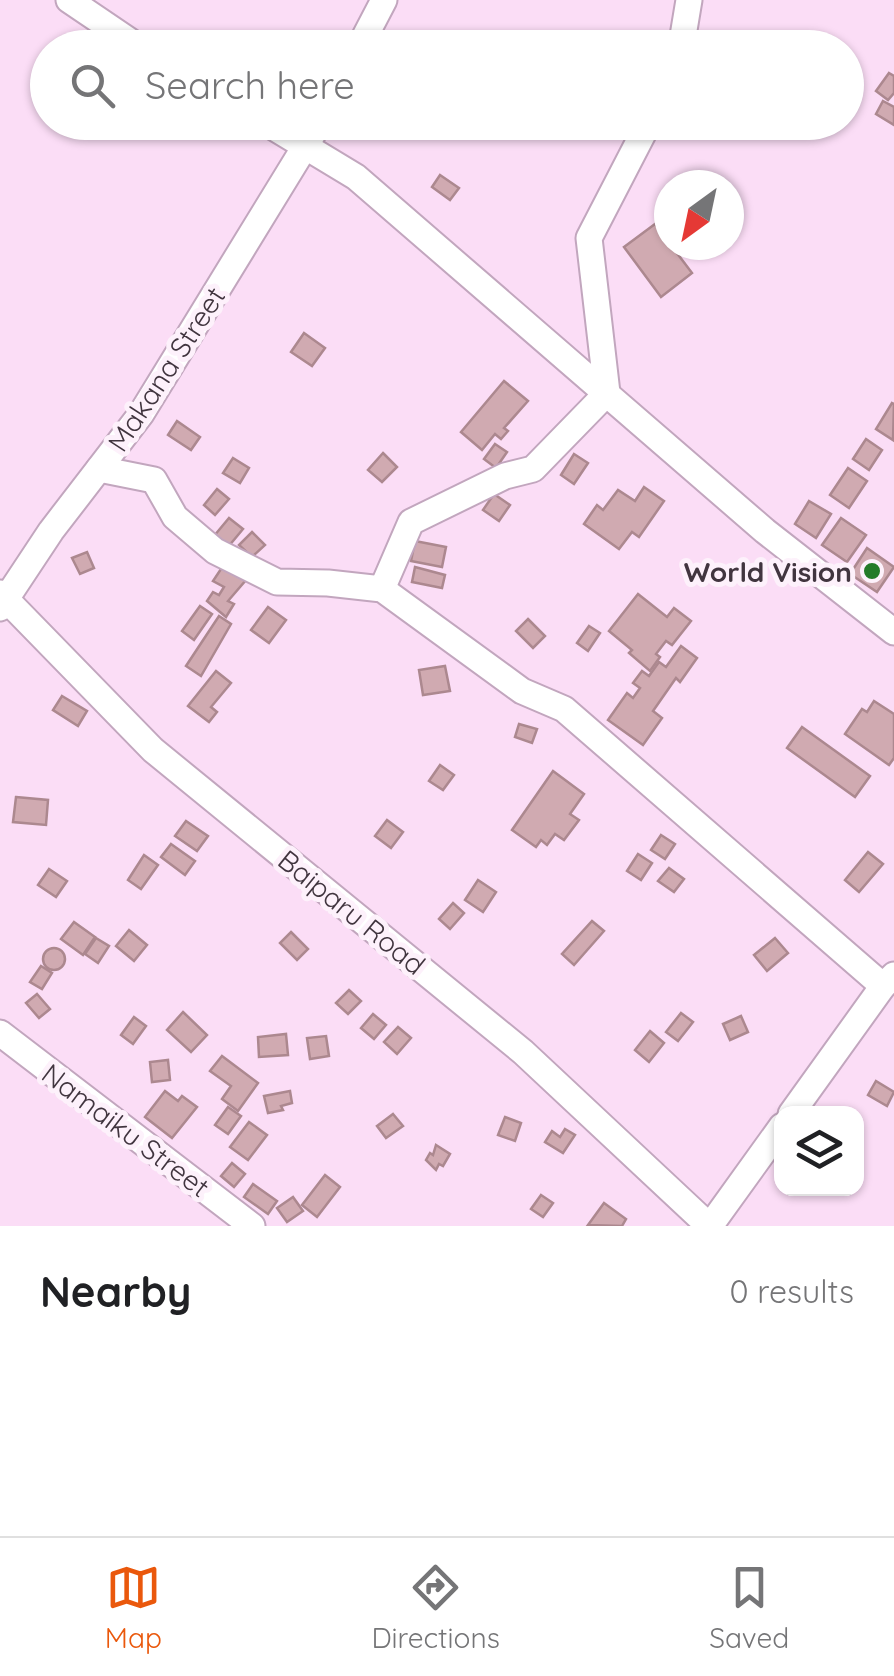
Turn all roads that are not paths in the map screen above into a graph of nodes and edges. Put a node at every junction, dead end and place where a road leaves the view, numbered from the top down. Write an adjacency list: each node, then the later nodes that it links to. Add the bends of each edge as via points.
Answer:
1 (69, 0): 4 (street)
2 (384, 0): 5 (street)
3 (689, 0): 6 (street)
4 (113, 30)
5 (368, 30)
6 (683, 30)
7 (293, 140): 10 (street)
8 (310, 140): 10 (street, Makana Street)
9 (640, 140): 11 (street, via 589,238)
10 (306, 148): 11 (street, via 356,177); 12 (street, Makana Street, via 141,414)
11 (607, 393): 13 (street, via 533,470 505,476 411,522); 15 (street)
12 (99, 469): 13 (street, via 154,480 175,517 215,551 276,582); 14 (street, Makana Street)
13 (382, 589): 16 (street, via 522,690 564,708)
14 (2, 600): 21 (street, Baiparu Road, via 153,750 523,1052)
15 (894, 632)
16 (888, 980): 18 (street)
17 (0, 1033): 20 (street, Namaiku Street)
18 (797, 1106)
19 (774, 1137): 21 (street)
20 (252, 1226)
21 (710, 1226)

